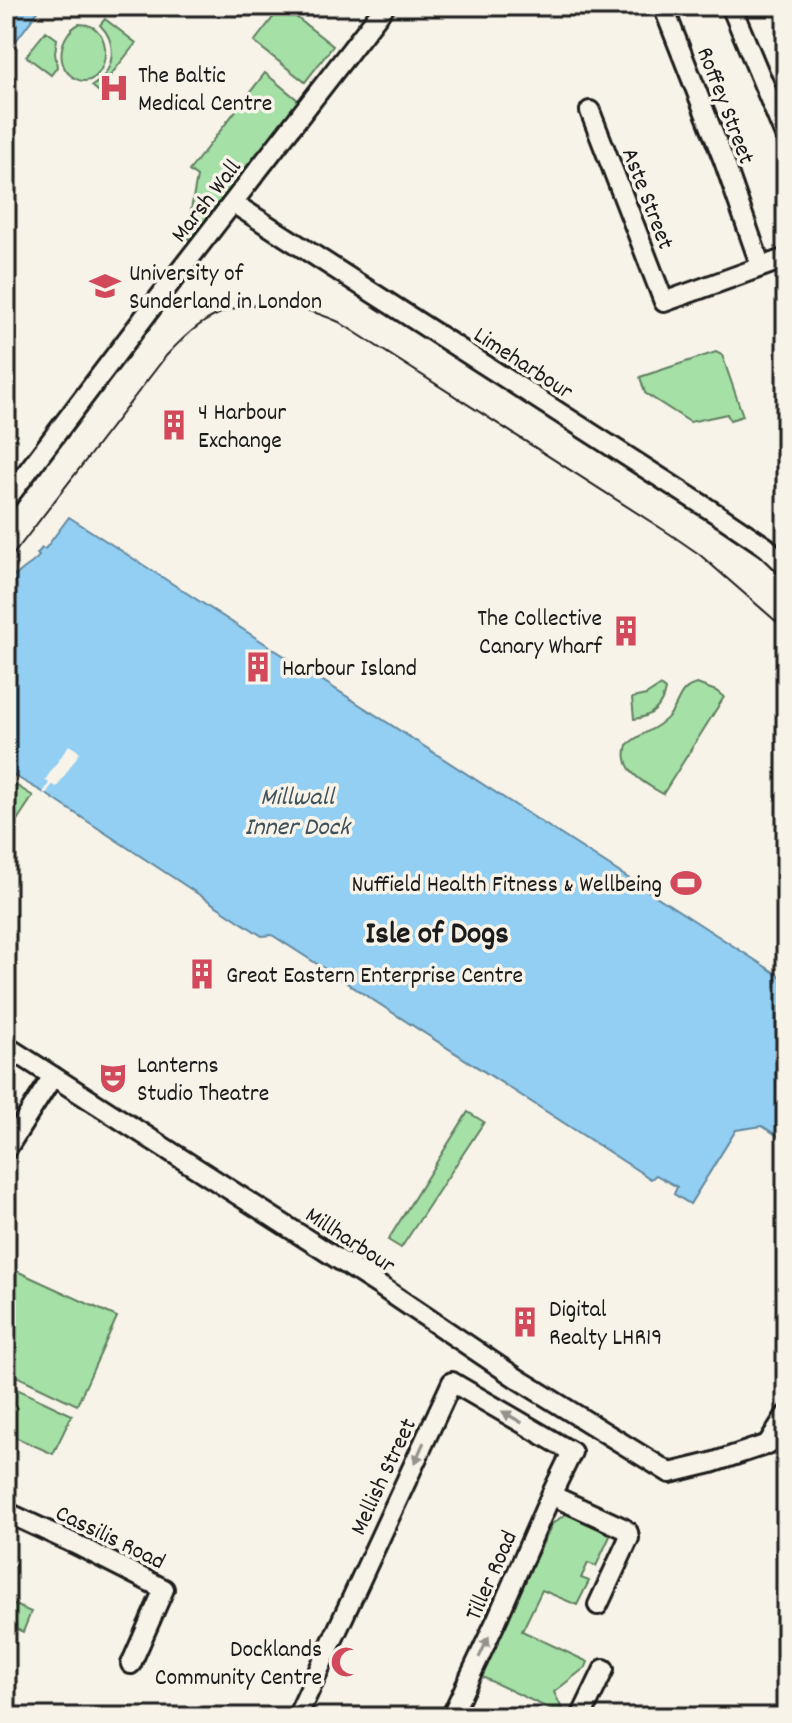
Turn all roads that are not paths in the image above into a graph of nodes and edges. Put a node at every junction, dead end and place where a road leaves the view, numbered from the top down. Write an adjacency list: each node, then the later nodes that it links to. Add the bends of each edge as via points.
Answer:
1 (385, 6): 6 (street, Marsh Wall)
2 (663, 6): 8 (street, Roffey Street)
3 (731, 6): 5 (street)
4 (590, 111): 8 (street, Aste Street, via 664,302)
5 (786, 138)
6 (233, 203): 9 (street, Marsh Wall); 10 (street, Limeharbour, via 723,518)
7 (786, 258): 8 (street)
8 (761, 267)
9 (6, 500)
10 (786, 566)
11 (6, 1046): 12 (street, Millharbour)
12 (53, 1076): 13 (street); 16 (street, Millharbour, via 670,1473)
13 (6, 1150)
14 (786, 1415): 16 (street)
15 (786, 1438): 16 (street)
16 (767, 1445)
17 (572, 1452): 18 (street, Tiller Road); 23 (street, Mellish Street, one-way to 23, via 452,1382)
18 (551, 1495): 20 (street, via 628,1532); 24 (street, Tiller Road, one-way to 18)
19 (6, 1512): 21 (street, Cassilis Road, via 164,1589)
20 (598, 1605)
21 (131, 1664)
22 (604, 1669): 25 (street)
23 (297, 1717)
24 (451, 1717)
25 (581, 1717)

